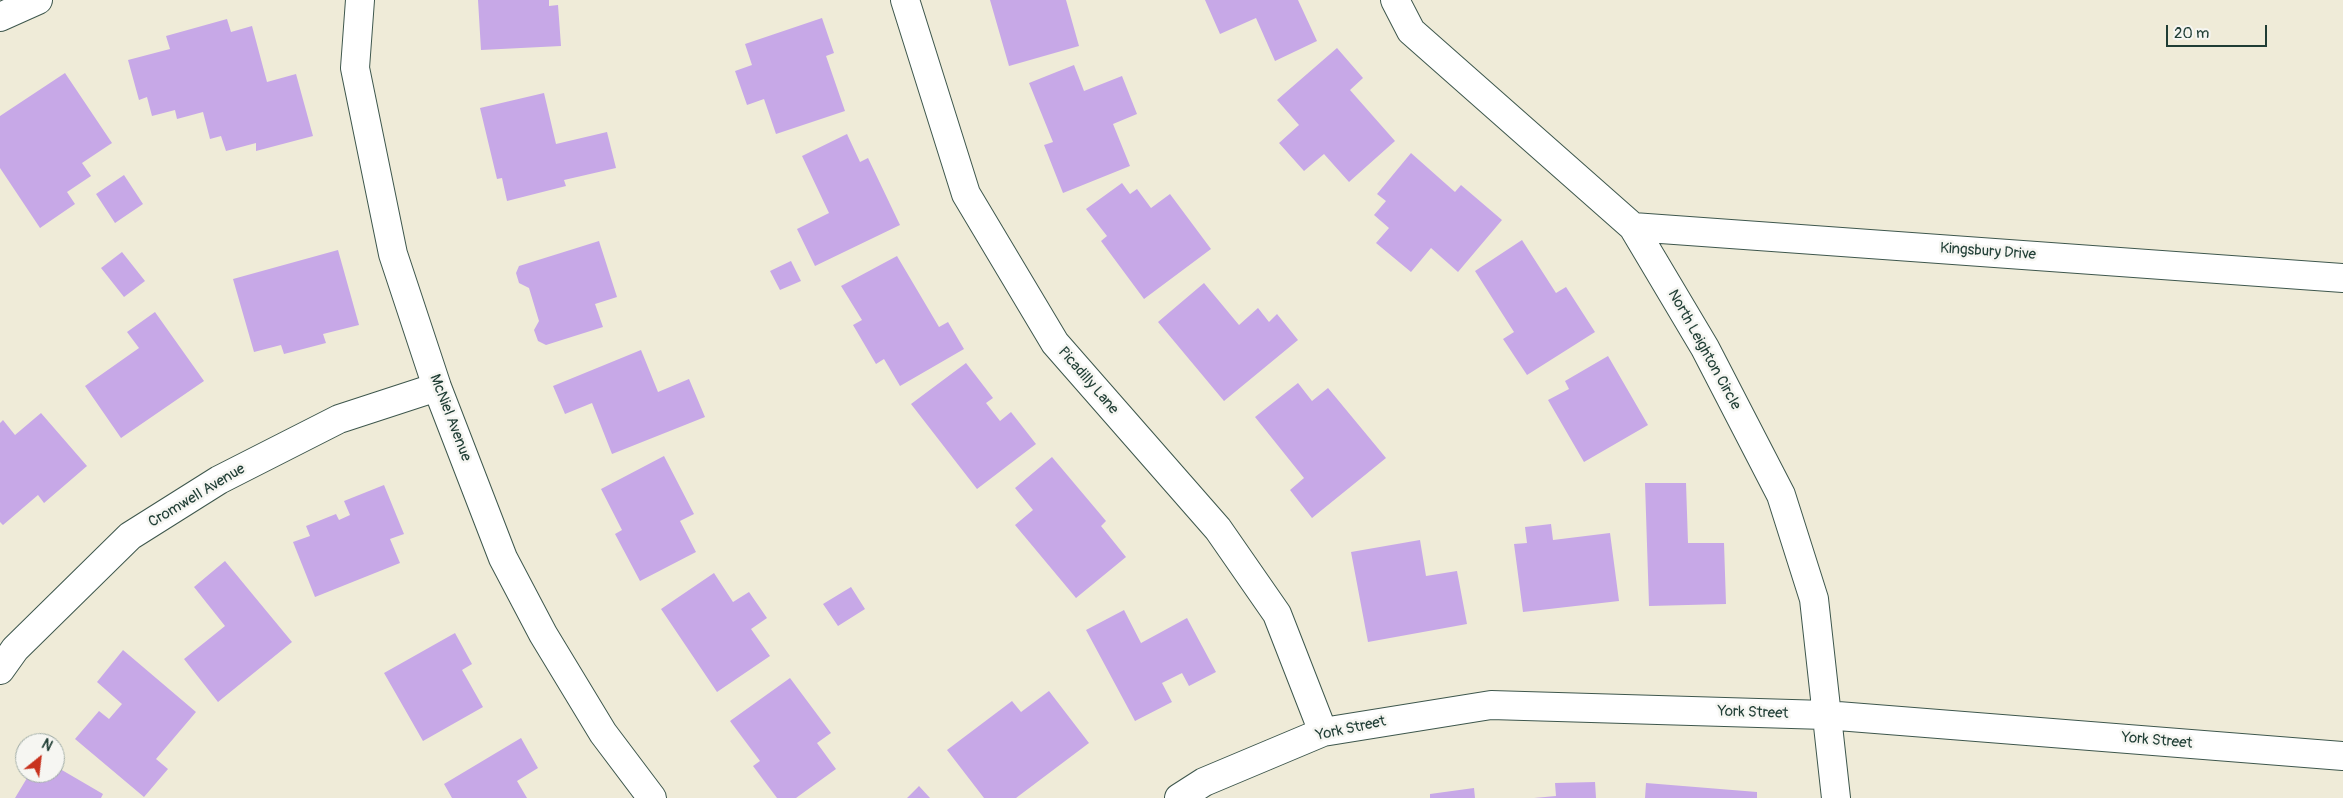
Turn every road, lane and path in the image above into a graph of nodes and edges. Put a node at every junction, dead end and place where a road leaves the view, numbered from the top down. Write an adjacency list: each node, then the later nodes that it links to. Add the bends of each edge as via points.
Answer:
1 (38, 0): 5 (street)
2 (360, 0): 8 (street, McNiel Avenue, via 355,68 393,254)
3 (905, 0): 11 (street, Picadilly Lane, via 966,194 1055,343 1218,529 1277,614)
4 (1395, 0): 6 (street, North Leighton Circle, via 1411,31)
5 (0, 17)
6 (1633, 227): 7 (street, Kingsbury Drive); 10 (street, North Leighton Circle, via 1705,348 1781,495 1814,599)
7 (2343, 278)
8 (438, 387): 9 (street, Cromwell Avenue, via 339,420 219,480 130,536 15,649); 13 (street, McNiel Avenue, via 503,558 543,634 603,733)
9 (0, 670)
10 (1825, 715): 11 (street, York Street, via 1491,705); 12 (street, York Street); 15 (street, North Leighton Circle)
11 (1323, 732): 14 (street, York Street, via 1204,782)
12 (2343, 756)
13 (652, 798)
14 (1179, 798)
15 (1836, 798)

